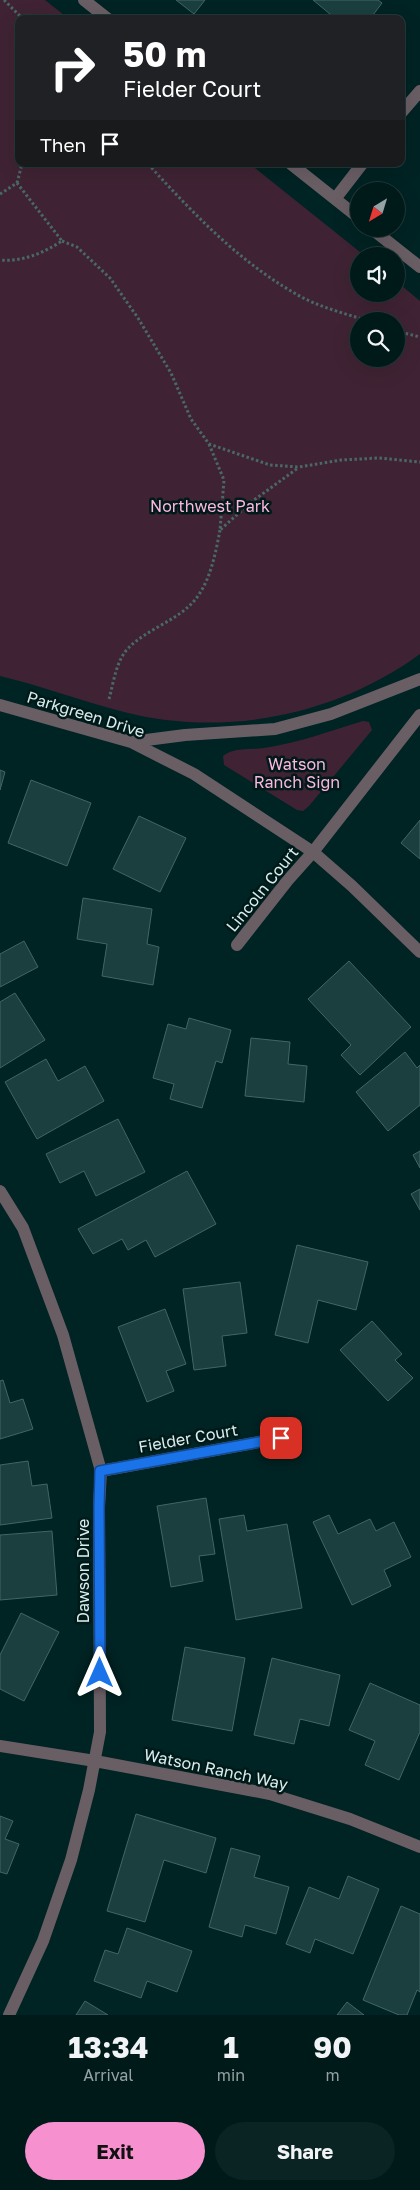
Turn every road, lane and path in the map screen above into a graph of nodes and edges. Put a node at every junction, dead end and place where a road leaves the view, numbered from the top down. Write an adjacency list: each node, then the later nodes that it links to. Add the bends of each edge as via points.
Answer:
1 (4, 0): 3 (path)
2 (84, 0): 4 (street)
3 (19, 15)
4 (103, 15)
5 (420, 91): 6 (street)
6 (405, 108)
7 (21, 167): 11 (path)
8 (151, 167): 19 (path, via 197,217 241,256 297,295)
9 (295, 167): 13 (street)
10 (360, 167): 13 (street)
11 (18, 183): 12 (path); 16 (path)
12 (0, 194)
13 (335, 199): 14 (street)
14 (350, 211)
15 (383, 238): 18 (street)
16 (62, 242): 17 (path, via 41,254); 22 (path, via 77,247 110,278 167,365 191,419)
17 (0, 260)
18 (420, 267)
19 (350, 314)
20 (405, 333): 21 (path)
21 (420, 337)
22 (209, 444): 24 (path, via 270,466); 25 (path, via 224,480)
23 (420, 462): 24 (path, via 379,458)
24 (298, 467): 25 (path)
25 (220, 530): 27 (path, via 214,560 202,591 188,607 124,654)
26 (420, 679): 30 (street, via 331,714 275,729)
27 (109, 700)
28 (0, 705): 30 (street, Parkgreen Drive)
29 (420, 715): 31 (street, Lincoln Court)
30 (131, 742): 31 (street, Parkgreen Drive, via 194,774)
31 (313, 852): 32 (street, Lincoln Court); 33 (street, Parkgreen Drive)
32 (237, 945)
33 (420, 952)
34 (0, 1191): 36 (street, Dawson Drive, via 23,1228 64,1335)
35 (281, 1438): 36 (street, Fielder Court)
36 (100, 1471): 38 (street, Dawson Drive, via 100,1732)
37 (0, 1746): 38 (street, Watson Ranch Way)
38 (95, 1761): 39 (street, Watson Ranch Way, via 270,1794 350,1819); 40 (street, Dawson Drive, via 71,1860 44,1941)
39 (420, 1847)
40 (9, 2015)

